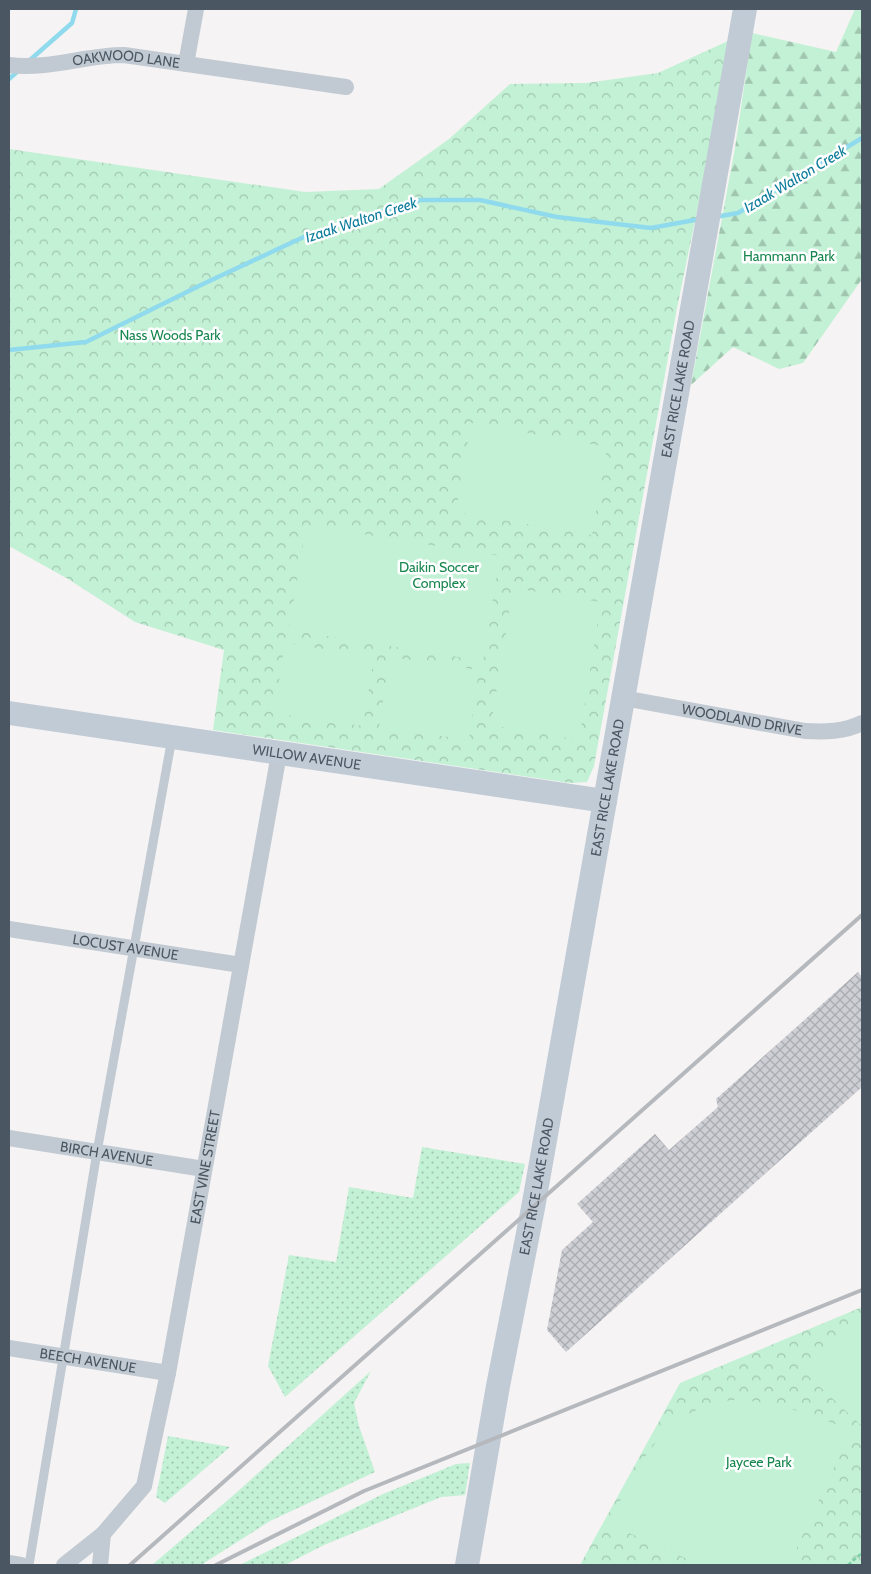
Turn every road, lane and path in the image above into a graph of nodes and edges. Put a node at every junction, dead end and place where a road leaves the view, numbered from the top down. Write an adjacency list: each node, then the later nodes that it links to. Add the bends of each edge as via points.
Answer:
1 (196, 9): 3 (street, OAKWOOD LANE)
2 (745, 9): 6 (street, EAST RICE LAKE ROAD)
3 (186, 64): 4 (street, OAKWOOD LANE, via 104,55 51,65); 5 (street)
4 (19, 66)
5 (346, 87)
6 (623, 698): 8 (street, WOODLAND DRIVE, via 805,731 842,730); 11 (street, EAST RICE LAKE ROAD)
7 (9, 713): 9 (street, WILLOW AVENUE)
8 (862, 723)
9 (172, 738): 10 (street, WILLOW AVENUE); 13 (lane)
10 (279, 754): 11 (street, WILLOW AVENUE); 14 (street, EAST VINE STREET)
11 (605, 801): 28 (street, EAST RICE LAKE ROAD)
12 (9, 929): 13 (street, LOCUST AVENUE)
13 (134, 948): 14 (street, LOCUST AVENUE); 16 (lane)
14 (241, 965): 17 (street, EAST VINE STREET)
15 (9, 1138): 16 (street, BIRCH AVENUE)
16 (98, 1152): 17 (street, BIRCH AVENUE); 19 (lane)
17 (204, 1169): 20 (street, EAST VINE STREET)
18 (9, 1348): 19 (street, BEECH AVENUE)
19 (62, 1357): 20 (street, BEECH AVENUE); 25 (lane)
20 (168, 1374): 21 (street, EAST VINE STREET, via 144,1486)
21 (103, 1534): 26 (street, EAST VINE STREET); 27 (street)
22 (862, 1553): 29 (path)
23 (9, 1563): 24 (street)
24 (21, 1565)
25 (29, 1565)
26 (64, 1565)
27 (100, 1565)
28 (467, 1565)
29 (848, 1565)

